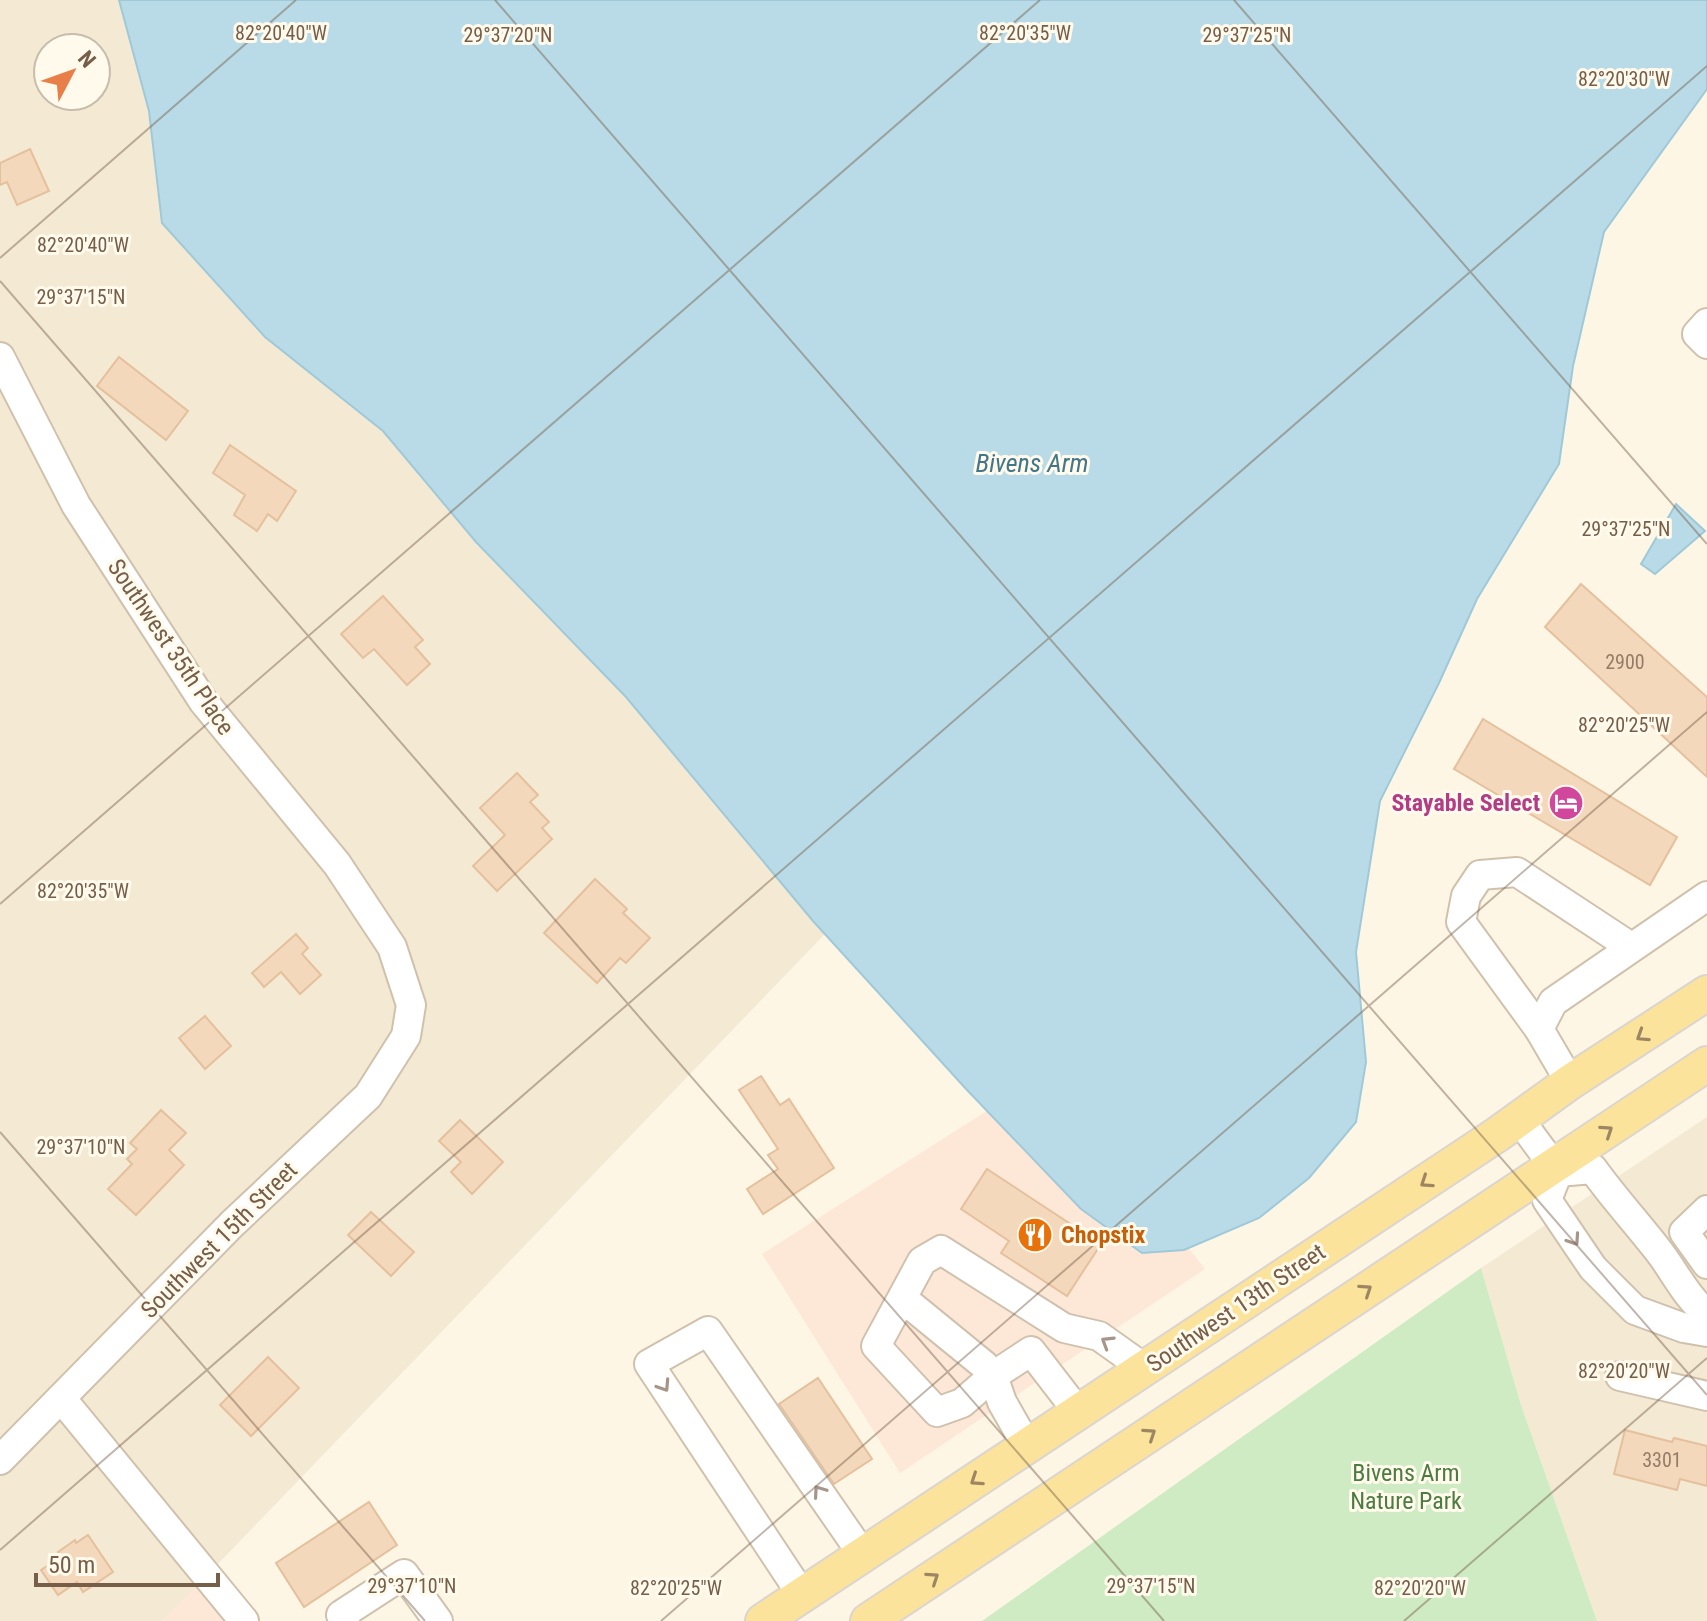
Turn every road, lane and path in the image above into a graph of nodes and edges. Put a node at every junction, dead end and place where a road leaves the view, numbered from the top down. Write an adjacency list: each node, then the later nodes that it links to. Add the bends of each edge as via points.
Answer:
1 (1707, 323): 2 (street, via 1697,334)
2 (1707, 344)
3 (0, 357): 7 (street, Southwest 35th Place, via 76,505 203,701 337,864 392,947)
4 (1707, 896): 5 (street)
5 (1631, 947): 8 (street, via 1553,1002); 8 (street, via 1517,872 1480,875 1466,896 1461,922)
6 (1707, 993): 10 (main road, Southwest 13th Street, one-way to 10)
7 (411, 1005): 24 (street, Southwest 15th Street, via 406,1036 368,1096 232,1224)
8 (1539, 1029): 10 (street)
9 (1707, 1064): 12 (main road, one-way to 9)
10 (1570, 1082): 11 (main road, Southwest 13th Street)
11 (1519, 1119): 12 (street); 20 (main road, Southwest 13th Street, one-way to 20)
12 (1556, 1169): 16 (street, via 1593,1169); 18 (street, one-way to 18, via 1547,1200 1593,1268 1635,1310); 34 (main road, one-way to 12)
13 (1707, 1210): 14 (street, via 1684,1232)
14 (1707, 1264)
15 (902, 1298): 17 (street, via 922,1261 941,1250); 21 (street); 21 (street, via 876,1346 937,1412 962,1403)
16 (1707, 1314)
17 (1064, 1328): 19 (street); 20 (street, one-way to 17, via 1099,1336)
18 (1707, 1332)
19 (1031, 1351): 21 (street); 25 (street)
20 (1144, 1368): 25 (main road, Southwest 13th Street)
21 (993, 1376): 26 (street)
22 (1620, 1376): 23 (street)
23 (1707, 1396)
24 (61, 1398): 27 (street, Southwest 15th Street); 30 (street)
25 (1078, 1412): 26 (main road, Southwest 13th Street)
26 (1027, 1446): 28 (main road, Southwest 13th Street, one-way to 28)
27 (0, 1460)
28 (863, 1555): 29 (main road, Southwest 13th Street); 29 (street, one-way to 29, via 708,1331 649,1364)
29 (802, 1595): 33 (main road, Southwest 13th Street)
30 (244, 1621)
31 (345, 1621): 32 (street, via 341,1615 404,1574)
32 (438, 1621)
33 (763, 1621)
34 (868, 1621)

